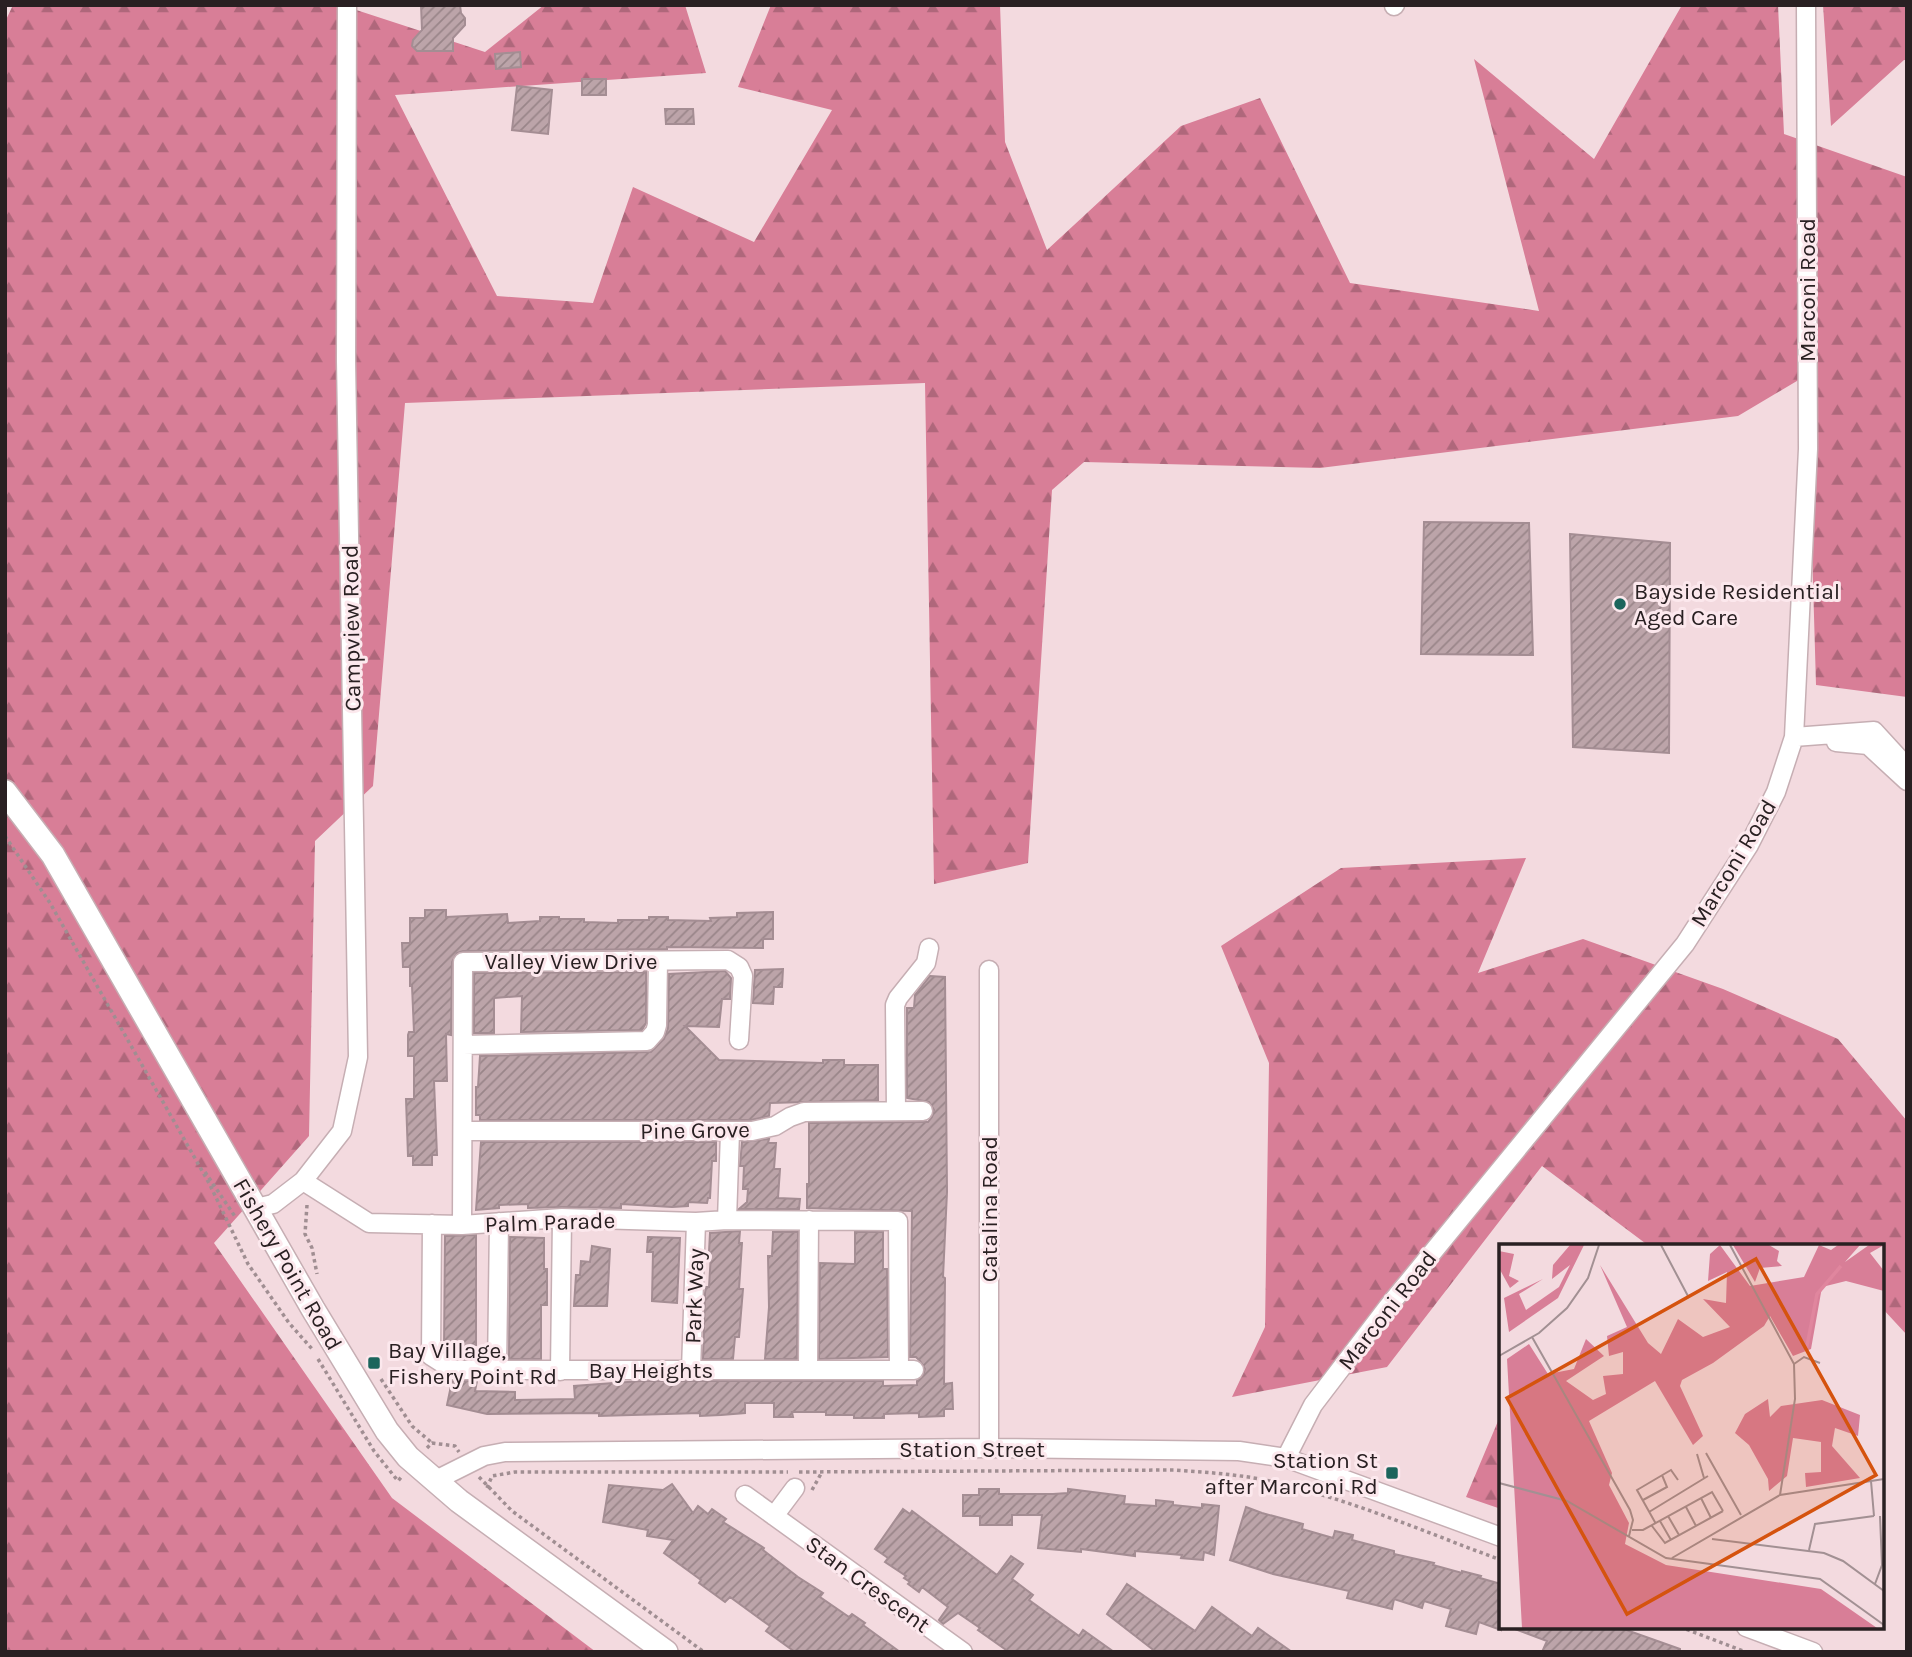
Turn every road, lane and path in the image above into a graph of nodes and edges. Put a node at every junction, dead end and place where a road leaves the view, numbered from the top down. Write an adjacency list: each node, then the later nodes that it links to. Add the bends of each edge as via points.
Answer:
1 (347, 5): 17 (street, Campview Road, via 346,361 358,1057 341,1131)
2 (1806, 5): 3 (street, Marconi Road, via 1808,449)
3 (1794, 737): 4 (street, via 1874,731); 5 (street, via 1868,745); 36 (street, Marconi Road, via 1776,792 1749,845 1685,944 1387,1308 1313,1405)
4 (1907, 767)
5 (1907, 781)
6 (5, 792): 19 (main road, Fishery Point Road, via 53,855)
7 (5, 836): 37 (path, via 50,903 209,1183 248,1264 311,1347 374,1451 398,1481)
8 (929, 948): 13 (street, via 926,962 895,1005)
9 (658, 961): 11 (street, Valley View Drive, via 728,960 739,967 743,986); 12 (street, via 657,1025 647,1041); 12 (street, Valley View Drive, via 463,962)
10 (989, 970): 35 (street, Catalina Road)
11 (739, 1040)
12 (463, 1045): 15 (street, Valley View Drive)
13 (896, 1111): 14 (street, Pine Grove); 16 (street, Pine Grove, via 804,1112 775,1126)
14 (923, 1111)
15 (463, 1130): 16 (street, Pine Grove); 26 (street, Valley View Drive)
16 (730, 1132): 21 (street)
17 (303, 1181): 19 (street, Campview Road, via 272,1205); 25 (street, Palm Parade, via 369,1223)
18 (307, 1205): 27 (path, via 305,1234)
19 (256, 1208): 37 (main road, Fishery Point Road, via 374,1413)
20 (562, 1218): 23 (street, Palm Parade); 24 (street, Palm Parade); 32 (street)
21 (727, 1220): 22 (street, Palm Parade); 24 (street, Palm Parade)
22 (809, 1220): 28 (street); 29 (street, Palm Parade, via 898,1221)
23 (499, 1222): 26 (street, Palm Parade); 30 (street)
24 (696, 1222): 31 (street, Park Way)
25 (432, 1224): 26 (street, Palm Parade); 30 (street, Bay Heights, via 430,1356 453,1370)
26 (463, 1225)
27 (323, 1283)
28 (808, 1369): 29 (street, Bay Heights); 31 (street, Bay Heights)
29 (907, 1369)
30 (497, 1370): 32 (street, Bay Heights)
31 (691, 1370): 32 (street, Bay Heights)
32 (560, 1371)
33 (379, 1376): 34 (path, via 412,1426)
34 (432, 1443): 37 (path); 38 (path, via 455,1447)
35 (989, 1448): 36 (street, Station Street, via 1239,1451); 38 (street, Station Street, via 505,1452)
36 (1286, 1458): 45 (street, Station Street)
37 (414, 1463): 40 (main road, Fishery Point Road)
38 (468, 1464): 40 (street, Station Street); 41 (path)
39 (823, 1472): 41 (path, via 515,1472 492,1476); 42 (path); 46 (path, via 1220,1473 1327,1496)
40 (434, 1481): 49 (main road, Fishery Point Road)
41 (487, 1488): 50 (path)
42 (801, 1493): 44 (street)
43 (745, 1495): 44 (street, Stan Crescent)
44 (774, 1516): 51 (street, Stan Crescent)
45 (1499, 1536)
46 (1499, 1559)
47 (1685, 1629): 52 (path)
48 (1751, 1629): 53 (street)
49 (666, 1652)
50 (704, 1652)
51 (963, 1652)
52 (1746, 1652)
53 (1813, 1652)

